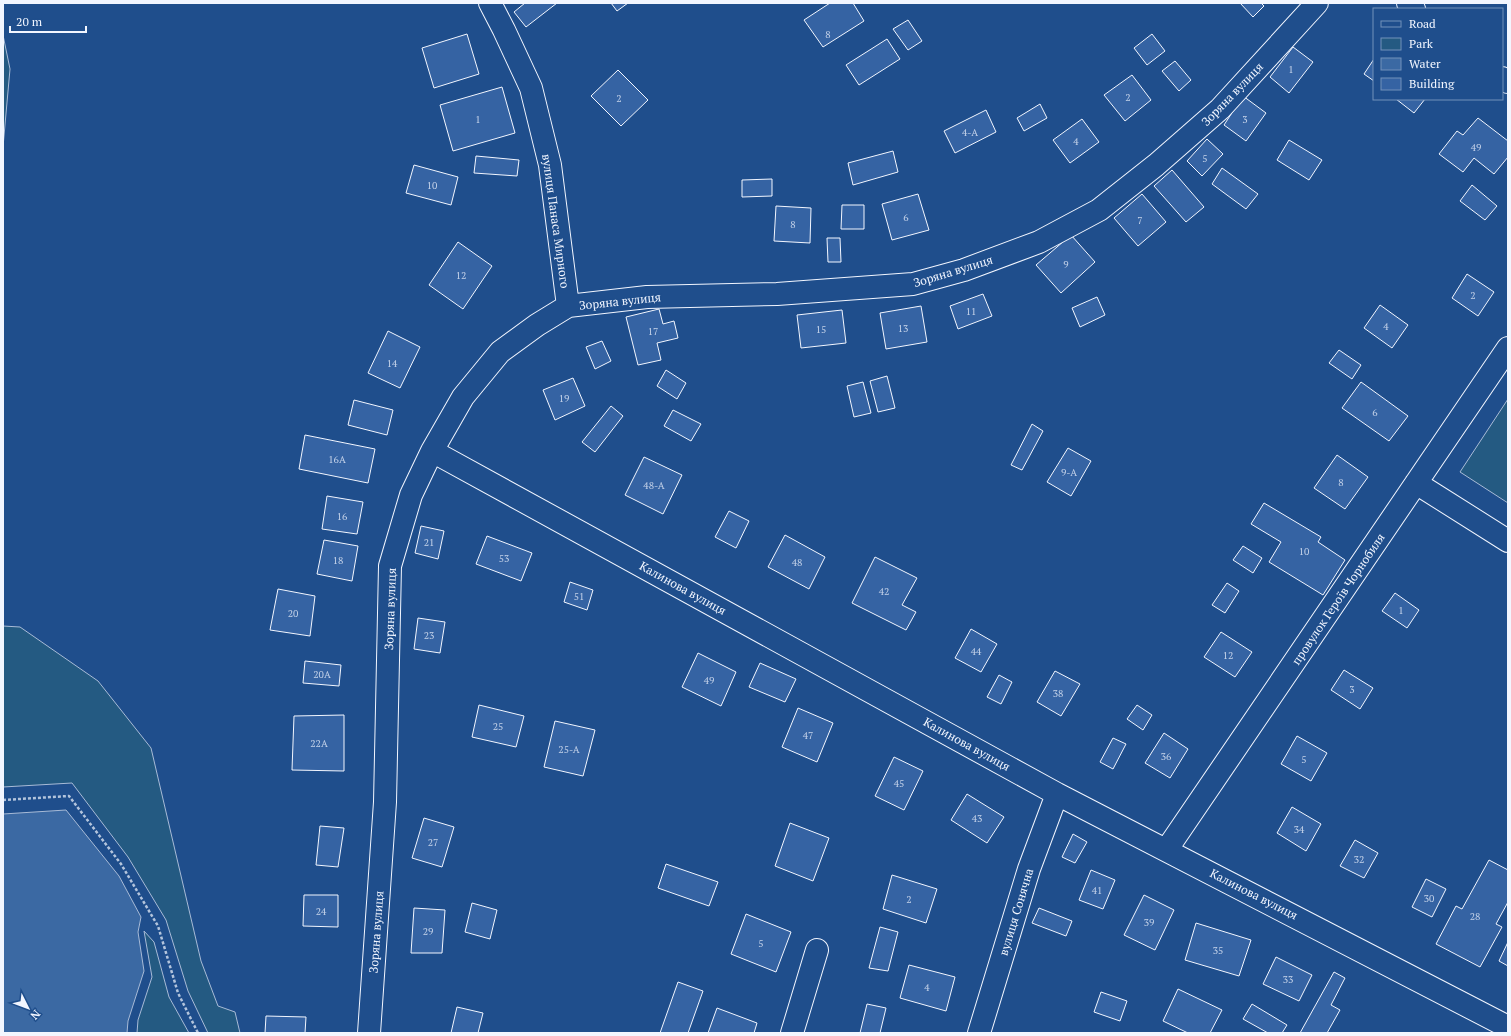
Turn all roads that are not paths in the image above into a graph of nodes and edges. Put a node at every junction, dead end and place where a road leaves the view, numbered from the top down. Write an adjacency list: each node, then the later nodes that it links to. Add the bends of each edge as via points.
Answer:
1 (490, 3): 3 (street, вулиця Панаса Мирного, via 531,88 535,103 550,165)
2 (1318, 3): 3 (street, Зоряна вулиця, via 1220,109 1156,165 1099,210 1038,242 964,270 913,284 777,294 647,296)
3 (568, 306): 5 (street, Зоряна вулиця, via 500,352 463,397)
4 (1508, 348): 6 (street, провулок Героїв Чорнобиля)
5 (432, 450): 8 (street, Калинова вулиця); 12 (street, Зоряна вулиця, via 411,495 390,566 385,802)
6 (1416, 483): 7 (street); 9 (street, провулок Героїв Чорнобиля)
7 (1508, 541)
8 (1057, 794): 9 (street, Калинова вулиця); 14 (street, вулиця Сонячна, via 1028,869)
9 (1167, 849): 11 (street, Калинова вулиця)
10 (817, 950): 13 (street)
11 (1508, 1027)
12 (369, 1033)
13 (792, 1033)
14 (979, 1033)

